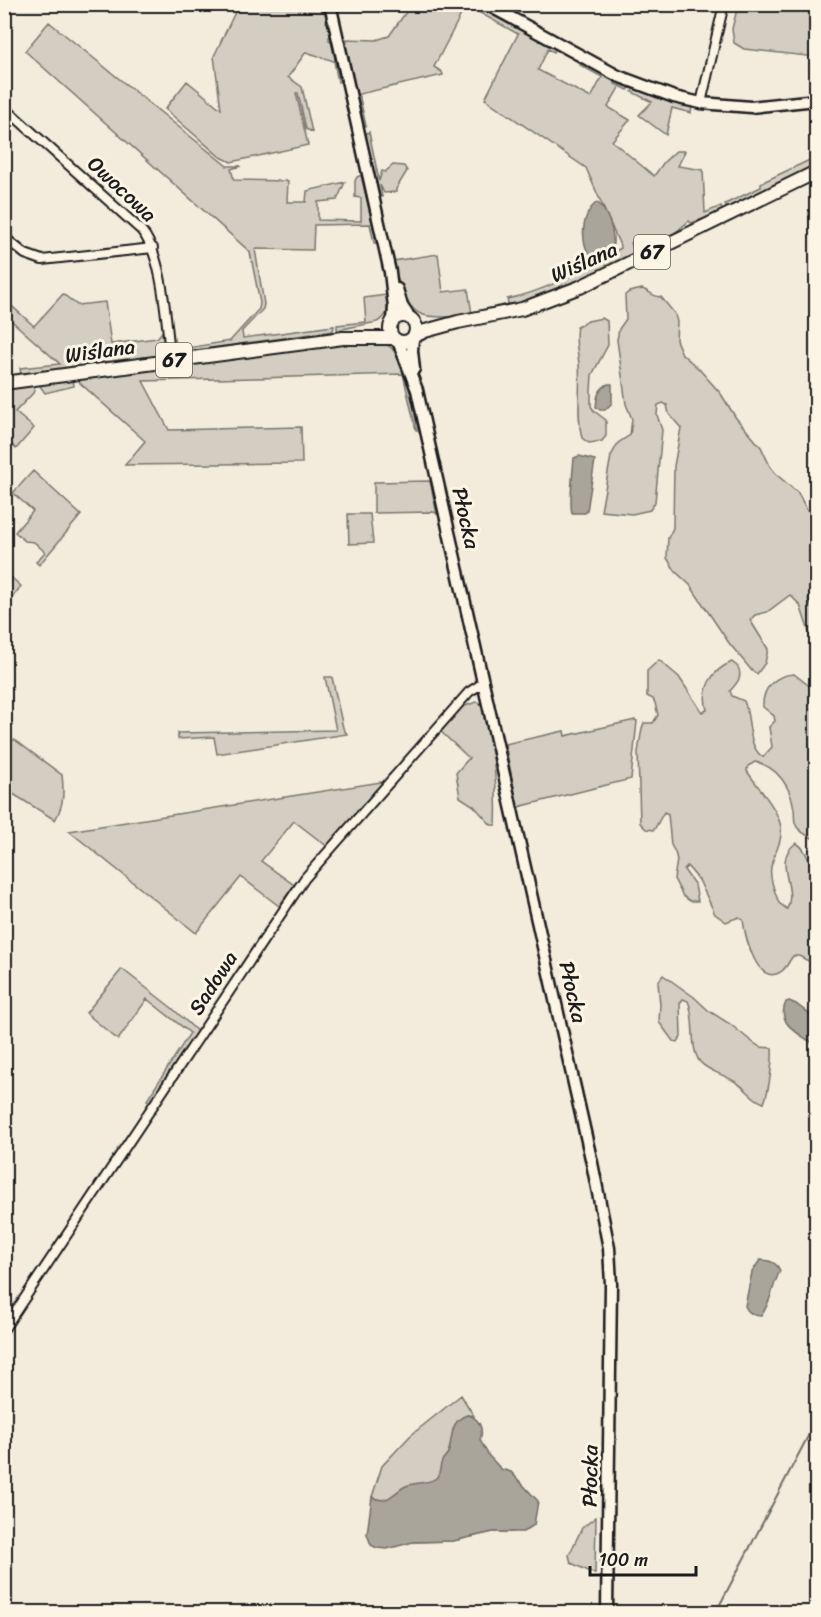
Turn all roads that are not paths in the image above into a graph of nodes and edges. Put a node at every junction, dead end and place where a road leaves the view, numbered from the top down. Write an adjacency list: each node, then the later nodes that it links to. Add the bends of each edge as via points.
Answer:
1 (330, 4): 10 (main road)
2 (486, 4): 5 (main road, via 618,76 657,92)
3 (724, 4): 5 (street)
4 (816, 100): 5 (main road, via 766,106)
5 (701, 103)
6 (4, 107): 9 (street, Owocowa, via 141,230)
7 (816, 172): 13 (main road, Wiślana / 67, via 580,287 522,309)
8 (4, 237): 9 (street, via 25,254 42,260)
9 (153, 248): 17 (street, Owocowa)
10 (390, 272): 11 (main road, via 402,306); 12 (main road)
11 (412, 319): 12 (main road, 67, via 401,316); 13 (main road, Wiślana / 67); 14 (main road, via 416,329)
12 (393, 321): 15 (main road, Wiślana / 67); 16 (main road, via 390,329)
13 (458, 322): 14 (main road, Wiślana / 67)
14 (413, 337): 16 (main road, 67, via 406,342); 19 (main road, Płocka)
15 (344, 338): 16 (main road, Wiślana / 67); 17 (main road, Wiślana / 67)
16 (396, 339): 19 (main road, Płocka)
17 (171, 361): 18 (main road, Wiślana / 67)
18 (4, 383)
19 (417, 390): 20 (main road, Płocka)
20 (483, 683): 21 (street, Sadowa, via 469,692 308,873); 22 (main road, Płocka, via 609,1248)
21 (4, 1329)
22 (607, 1612)

